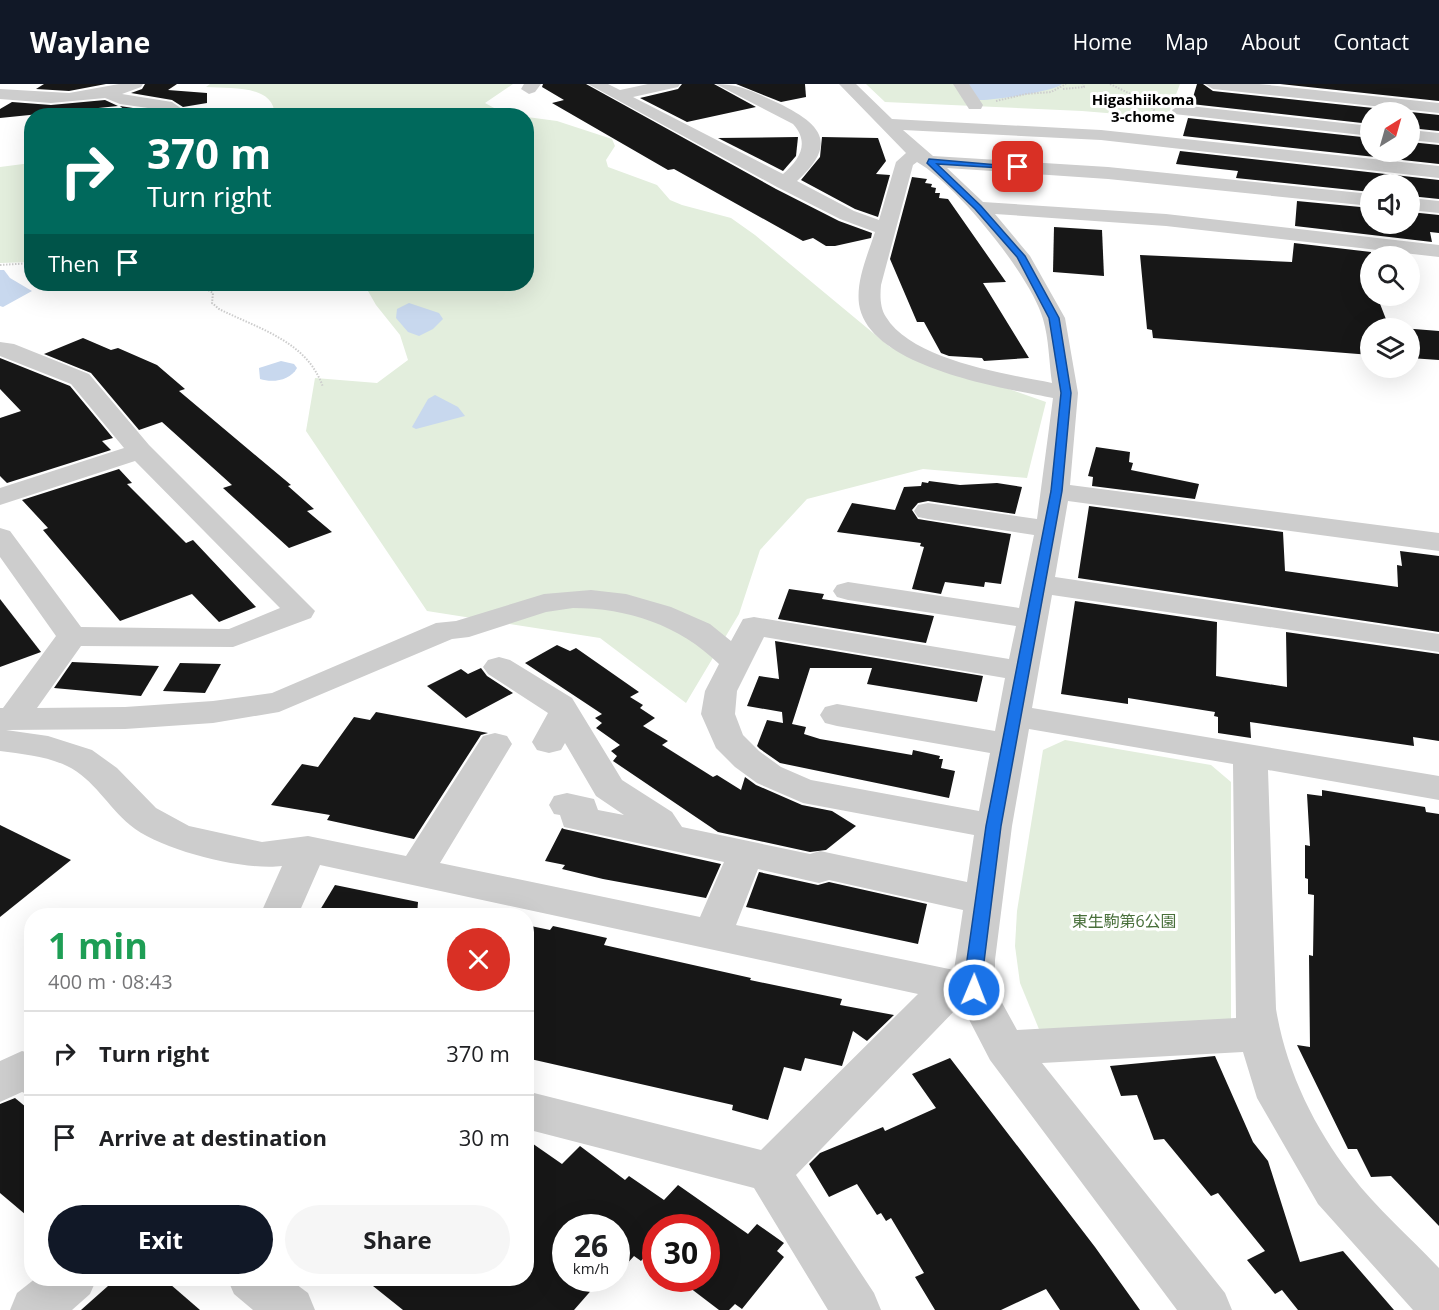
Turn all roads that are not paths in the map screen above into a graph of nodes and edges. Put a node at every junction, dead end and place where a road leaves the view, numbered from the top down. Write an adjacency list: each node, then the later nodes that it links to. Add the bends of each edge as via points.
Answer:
1 (135, 84): 8 (street)
2 (596, 84): 11 (street)
3 (672, 84): 11 (street)
4 (724, 84): 24 (street, via 808,128 813,146 808,159)
5 (961, 84): 12 (street)
6 (1213, 84): 14 (street)
7 (846, 88): 16 (street)
8 (107, 92): 10 (street, via 57,98); 13 (street, via 117,101)
9 (1187, 93): 15 (street)
10 (0, 94)
11 (618, 95): 24 (street)
12 (973, 104)
13 (170, 108)
14 (1439, 108)
15 (1180, 110): 17 (street); 20 (street)
16 (888, 124): 20 (street); 22 (street)
17 (1360, 130)
18 (1420, 136): 19 (street)
19 (1439, 138)
20 (1165, 141): 21 (street)
21 (1281, 155): 23 (street); 25 (street)
22 (923, 158): 25 (street); 28 (street); 30 (street, via 905,162)
23 (1439, 172)
24 (784, 183): 30 (street, via 847,215)
25 (1282, 189): 26 (street); 31 (street)
26 (1360, 199)
27 (1420, 205): 29 (street)
28 (978, 207): 31 (street, via 1062,211); 34 (street, via 1020,256 1054,318)
29 (1439, 207)
30 (885, 229): 34 (street, via 869,303 877,322 890,336 935,361)
31 (1282, 233): 32 (street)
32 (1439, 251)
33 (0, 349): 35 (street, via 80,379)
34 (1066, 393): 36 (street)
35 (140, 450): 37 (street); 45 (street, via 300,611 233,638)
36 (1056, 491): 39 (street); 40 (street)
37 (0, 497)
38 (928, 511): 39 (street)
39 (1050, 529): 42 (street)
40 (1439, 542)
41 (4, 548): 45 (street)
42 (1039, 584): 44 (street); 46 (street)
43 (848, 591): 44 (street)
44 (1033, 619): 49 (street)
45 (72, 636): 50 (street)
46 (1439, 643)
47 (736, 663): 49 (street, via 754,626); 50 (street, via 695,628 643,608 607,599 555,601 459,630 447,630 279,702 213,712 125,718); 58 (street, via 722,691 718,714 728,740 769,775 803,791)
48 (500, 667): 59 (street, via 560,705 557,729 609,788 659,821)
49 (1022, 671): 52 (street)
50 (9, 715)
51 (837, 715): 52 (street)
52 (1012, 730): 55 (street); 58 (street)
53 (0, 740): 60 (street, via 48,747 80,758 105,776 143,816 179,837 262,855)
54 (495, 744): 62 (street)
55 (1250, 757): 56 (street); 67 (street, via 1255,1009)
56 (1439, 788)
57 (567, 805): 59 (street, via 581,808 578,818)
58 (994, 826): 63 (street)
59 (669, 836): 61 (street)
60 (308, 849): 62 (street); 64 (street)
61 (747, 853): 63 (street, via 819,868 820,864); 65 (street)
62 (415, 872): 65 (street)
63 (983, 900): 66 (street, via 975,960)
64 (282, 908)
65 (713, 934): 66 (street)
66 (964, 987): 68 (street); 72 (street)
67 (1259, 1034): 68 (street); 75 (street, via 1280,1098 1334,1189)
68 (1005, 1048): 79 (street)
69 (24, 1071): 70 (street)
70 (0, 1084)
71 (534, 1112): 72 (street)
72 (769, 1172): 78 (street)
73 (64, 1286): 76 (street)
74 (261, 1286): 77 (street)
75 (1439, 1303)
76 (35, 1310)
77 (290, 1310)
78 (856, 1310)
79 (1207, 1310)

